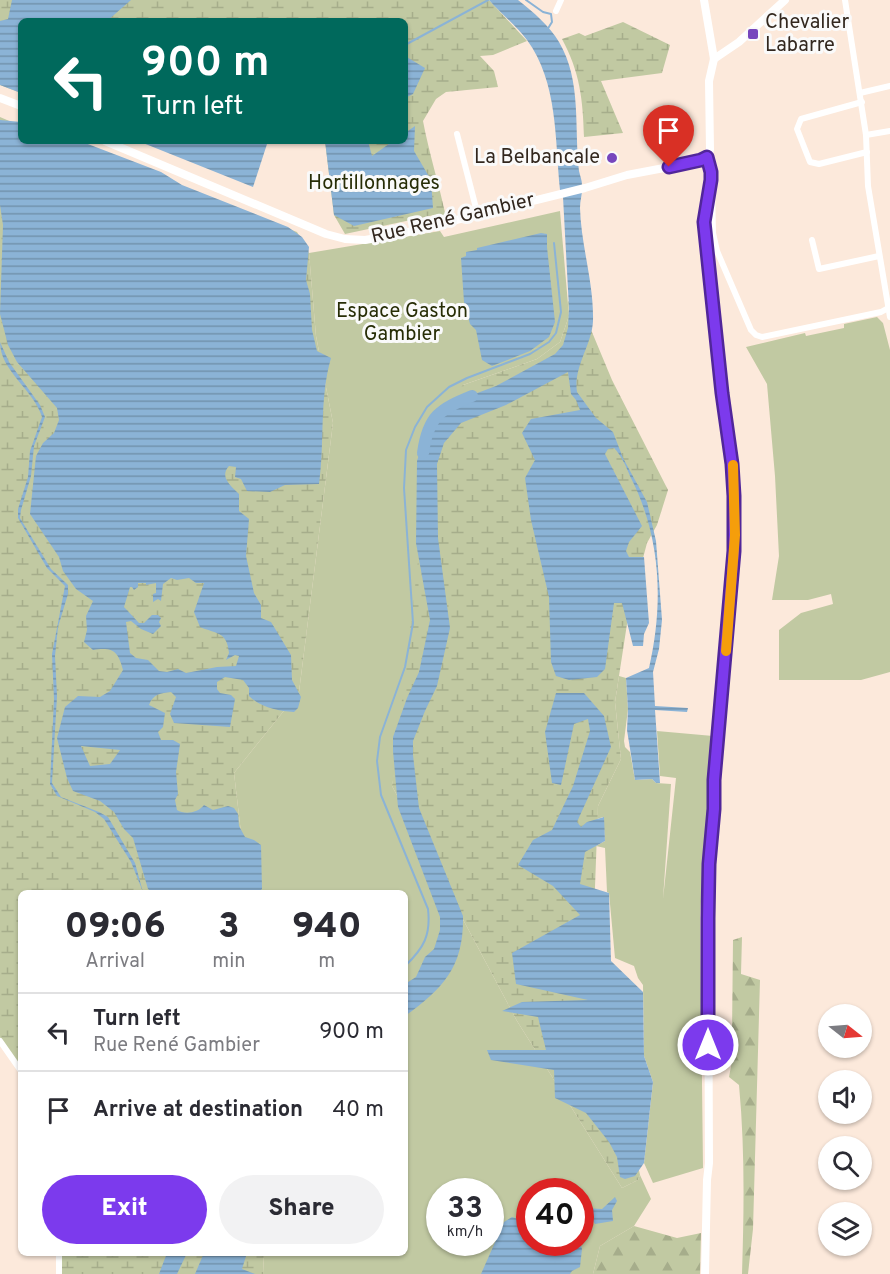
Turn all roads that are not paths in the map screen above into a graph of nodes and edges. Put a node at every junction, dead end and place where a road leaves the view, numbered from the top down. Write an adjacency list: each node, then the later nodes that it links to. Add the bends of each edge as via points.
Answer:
1 (561, 0): 5 (street)
2 (704, 0): 6 (street)
3 (785, 0): 6 (street)
4 (845, 0): 8 (street)
5 (556, 11)
6 (714, 59): 17 (street, via 709,81)
7 (890, 86): 8 (street)
8 (860, 93): 10 (street)
9 (0, 98): 11 (street)
10 (862, 102): 14 (street); 16 (street, via 801,119 797,129 810,162 819,164)
11 (18, 105)
12 (890, 131): 14 (street)
13 (457, 134): 19 (street)
14 (866, 135): 16 (street)
15 (112, 144): 19 (street, Rue René Gambier, via 297,223 345,239 376,239)
16 (867, 152): 21 (street)
17 (707, 157): 18 (street); 19 (street, Rue René Gambier)
18 (710, 186): 22 (street, via 717,251 756,335 762,337); 28 (street, via 704,222 732,464 735,535 709,864 710,1162)
19 (478, 216)
20 (812, 240): 21 (street, via 819,269)
21 (879, 256): 22 (street)
22 (889, 308): 23 (street)
23 (890, 317)
24 (0, 1041): 25 (street)
25 (18, 1067)
26 (59, 1256): 27 (street)
27 (59, 1274)
28 (705, 1274)

